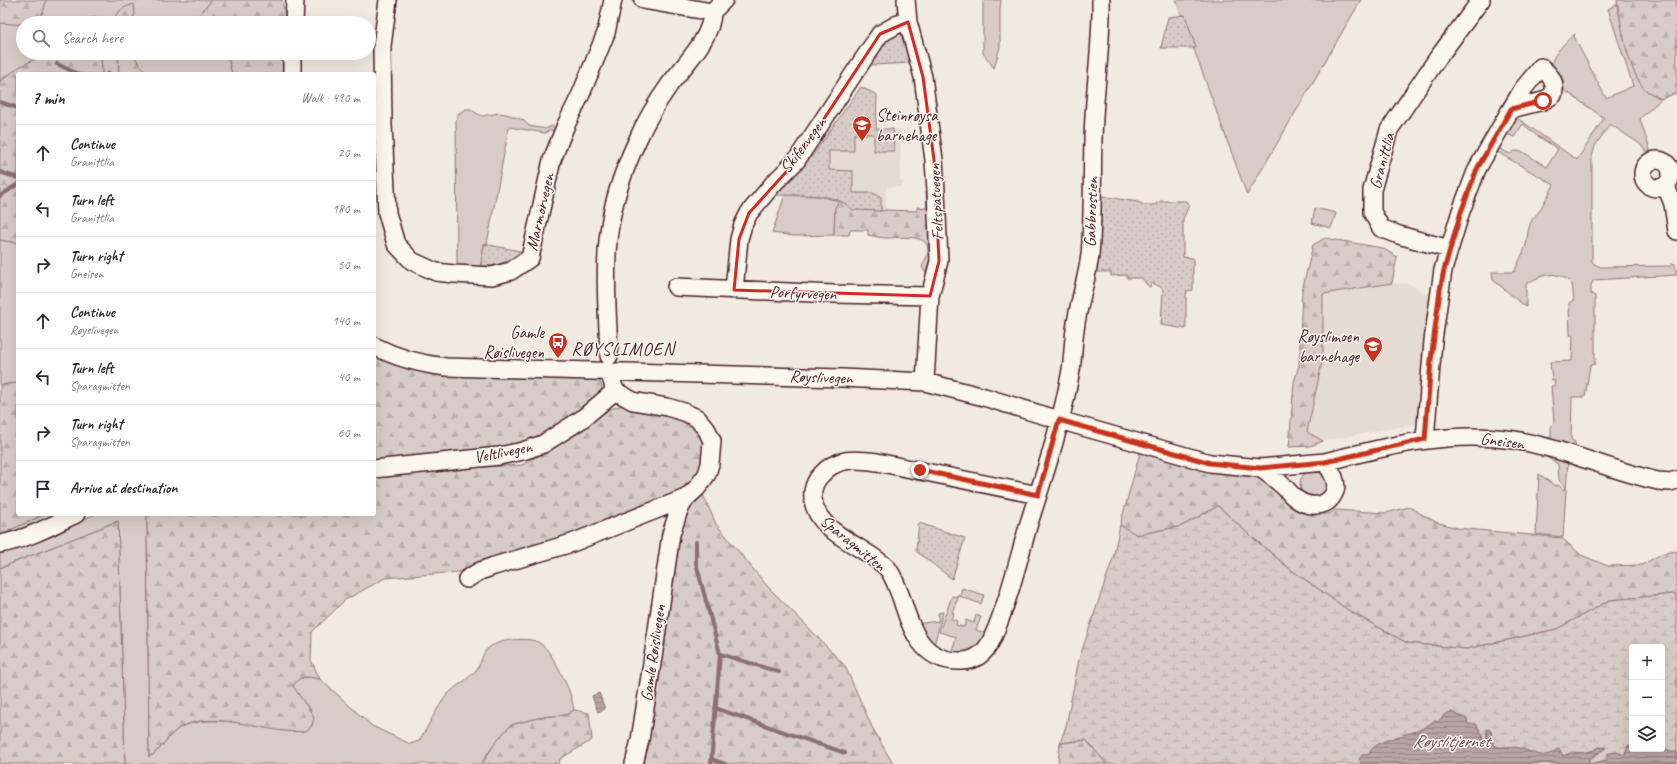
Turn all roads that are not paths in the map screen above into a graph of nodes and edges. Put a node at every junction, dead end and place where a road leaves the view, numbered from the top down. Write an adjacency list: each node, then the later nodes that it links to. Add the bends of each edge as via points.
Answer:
1 (295, 0): 10 (street)
2 (388, 0): 3 (street, Marmorvegen, via 382,46 382,120 387,213 396,244 412,260 436,272 492,276 511,271 530,258 552,160 606,33)
3 (613, 0)
4 (643, 0): 9 (street)
5 (724, 0): 9 (street)
6 (906, 0): 11 (street, Feltspatvegen)
7 (1101, 0): 25 (street, Gabbrostien, via 1090,257 1075,330 1071,371)
8 (1481, 0): 17 (street, Granittlia, via 1388,130 1372,190 1372,212 1381,228 1399,236)
9 (712, 12): 22 (street, via 707,34 659,101 638,138 617,194 608,240 606,280)
10 (294, 16)
11 (908, 22): 19 (street, Skifervegen, via 898,24 880,34 796,161 749,213 739,239); 20 (street, Feltspatvegen, via 923,77 934,160 939,260)
12 (292, 60): 13 (street)
13 (292, 72)
14 (1511, 109): 17 (street, via 1477,169)
15 (1666, 186): 16 (street, via 1673,204)
16 (1677, 231)
17 (1450, 249): 26 (street, via 1441,279)
18 (676, 287): 19 (street, Porfyrvegen)
19 (734, 290): 20 (street, Porfyrvegen)
20 (930, 296): 23 (street, Feltspatvegen)
21 (376, 347): 22 (street, Røyslivegen, via 421,364 468,368)
22 (609, 364): 23 (street, Røyslivegen); 24 (street)
23 (925, 382): 25 (street, Røyslivegen)
24 (615, 391): 28 (street, Veltlivegen, via 582,419 544,444 523,451 499,456); 32 (street, Gamle Røislivegen, via 633,401 684,412 697,418 707,430 712,441 707,474)
25 (1059, 420): 29 (street, Røyslivegen, via 1210,463); 31 (street, Sparagmitten)
26 (1425, 439): 27 (street, Gneisen); 30 (street, Gneisen, via 1480,436 1515,440 1561,451 1658,481)
27 (1325, 462): 29 (street, Røyslivegen); 29 (street, via 1336,482 1336,491 1331,500 1322,505 1311,505 1296,499 1282,484)
28 (376, 468)
29 (1260, 468)
30 (1677, 480)
31 (1038, 495): 31 (street, Sparagmitten, via 853,458 830,466 814,485 812,495 814,510 820,519 878,561 892,576 913,630 920,641 935,655 957,662 975,659 989,645 1000,620)
32 (686, 498): 35 (street, Gamle Røislivegen, via 572,542 487,568); 36 (street, Gamle Røislivegen, via 670,534 653,659)
33 (72, 516): 34 (street, via 34,534)
34 (0, 544)
35 (467, 579)
36 (634, 764)

